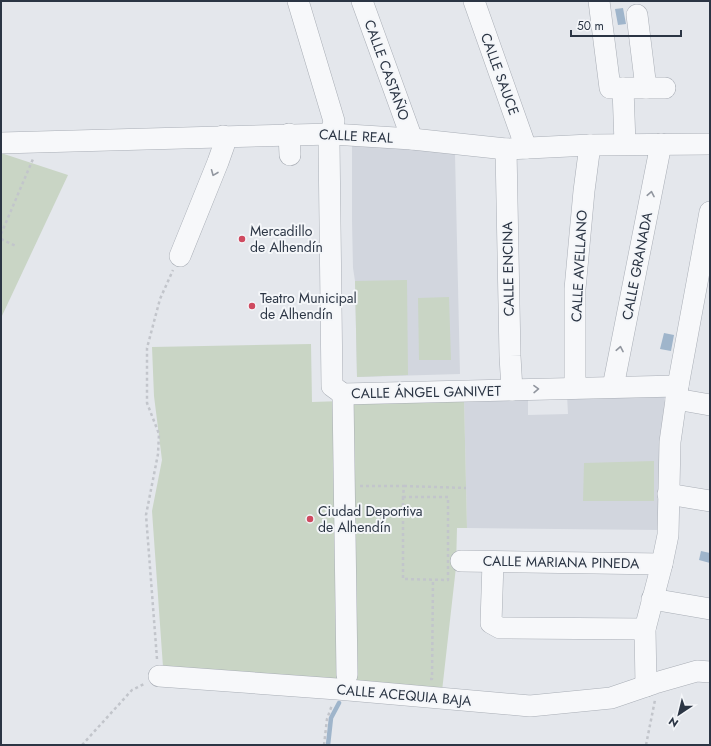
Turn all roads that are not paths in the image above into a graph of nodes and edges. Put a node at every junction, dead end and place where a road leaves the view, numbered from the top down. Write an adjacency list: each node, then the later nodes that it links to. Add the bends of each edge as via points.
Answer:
1 (298, 1): 8 (street, via 334,121)
2 (362, 1): 10 (street, CALLE CASTAÑO)
3 (474, 1): 16 (street, CALLE SAUCE)
4 (599, 1): 6 (street, via 610,88)
5 (637, 15): 6 (street, via 656,88)
6 (623, 88): 12 (street)
7 (290, 134): 8 (street, CALLE REAL); 9 (street, CALLE REAL); 17 (street)
8 (332, 134): 10 (street, CALLE REAL); 25 (street, CALLE ÁNGEL GANIVET, via 332,386)
9 (223, 136): 11 (street, CALLE REAL); 19 (street, one-way to 19, via 224,145 218,162)
10 (412, 139): 16 (street, CALLE REAL)
11 (1, 143)
12 (625, 144): 13 (street, CALLE REAL); 15 (street, CALLE REAL)
13 (661, 144): 14 (street, CALLE REAL); 21 (street, CALLE GRANADA, one-way to 13)
14 (710, 144)
15 (590, 145): 16 (street, CALLE REAL); 22 (street, CALLE AVELLANO, via 576,289)
16 (516, 148): 23 (street, CALLE ENCINA, via 510,356)
17 (290, 155)
18 (710, 212): 20 (street)
19 (180, 256)
20 (703, 298): 24 (street)
21 (613, 387): 22 (street, CALLE ÁNGEL GANIVET); 24 (street, CALLE ÁNGEL GANIVET)
22 (575, 388): 23 (street, CALLE ÁNGEL GANIVET, one-way to 22)
23 (512, 390): 25 (street, CALLE ÁNGEL GANIVET)
24 (677, 392): 26 (street, CALLE ÁNGEL GANIVET); 27 (street, via 670,442)
25 (343, 394): 37 (street)
26 (710, 405)
27 (668, 494): 28 (street); 31 (street, via 668,535)
28 (710, 501)
29 (460, 561): 30 (street, CALLE MARIANA PINEDA)
30 (493, 562): 31 (street, CALLE MARIANA PINEDA); 34 (street, via 491,623 500,628)
31 (662, 564): 32 (street)
32 (652, 599): 33 (street); 34 (street)
33 (710, 609)
34 (644, 629): 38 (street)
35 (710, 672): 38 (street, CALLE ACEQUIA BAJA, via 697,671)
36 (159, 676): 37 (street, CALLE ACEQUIA BAJA)
37 (342, 682): 38 (street, CALLE ACEQUIA BAJA, via 530,706 611,698)
38 (651, 684)

